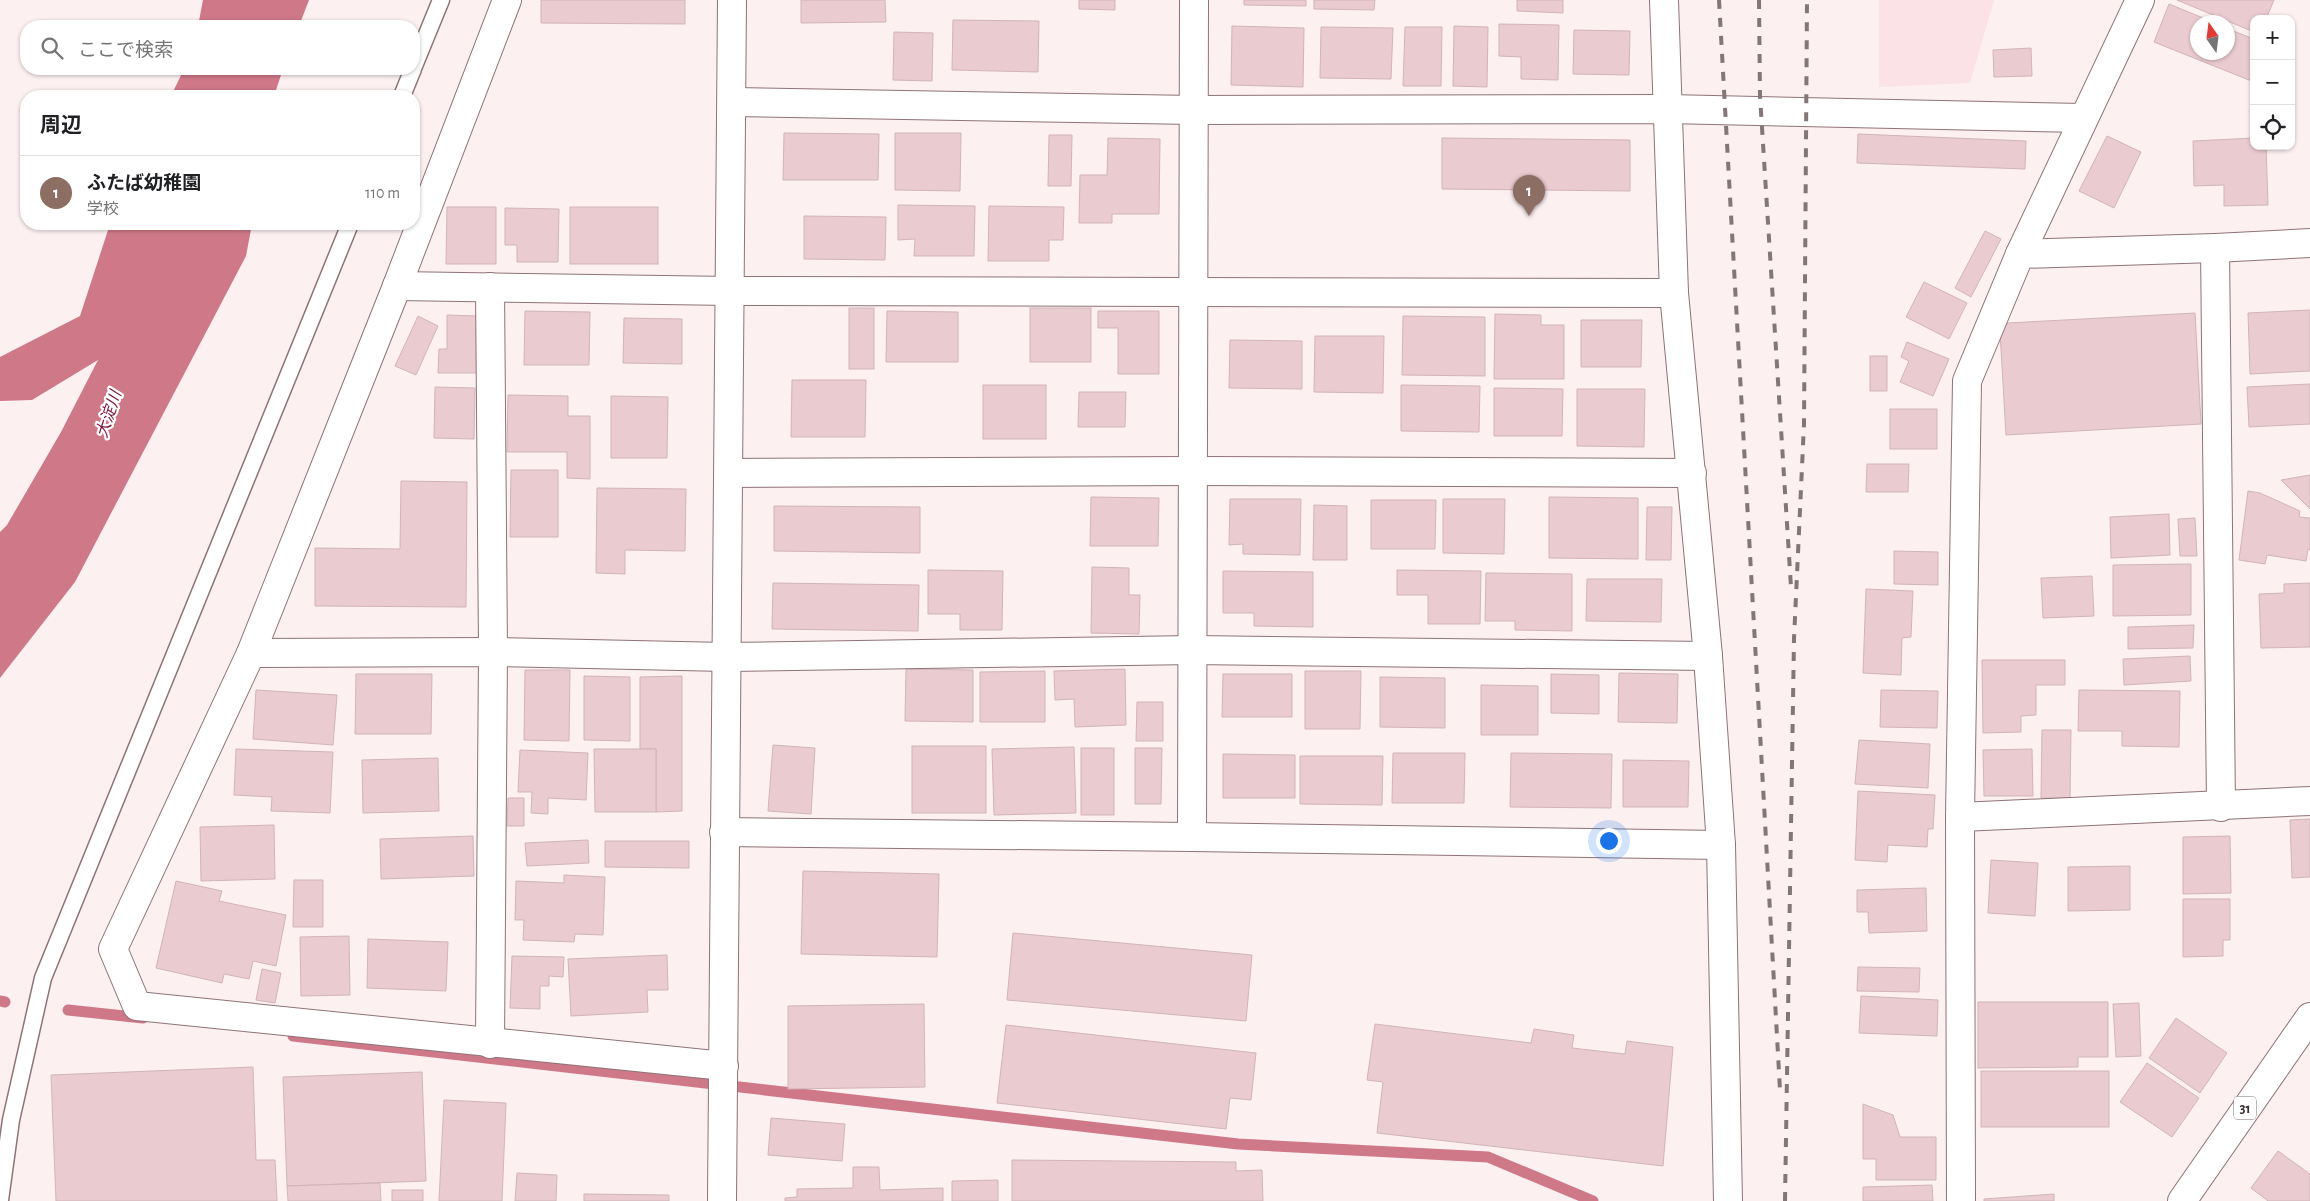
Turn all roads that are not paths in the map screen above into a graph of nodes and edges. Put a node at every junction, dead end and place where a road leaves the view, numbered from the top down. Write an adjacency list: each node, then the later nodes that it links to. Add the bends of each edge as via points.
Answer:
1 (441, 0): 7 (lane)
2 (507, 0): 14 (street)
3 (732, 0): 10 (street)
4 (1194, 0): 12 (street)
5 (1664, 0): 11 (street)
6 (2140, 0): 13 (street)
7 (420, 51)
8 (410, 75): 9 (lane)
9 (404, 90)
10 (732, 102): 12 (street); 22 (street)
11 (1668, 109): 12 (street); 13 (street); 24 (street)
12 (1194, 110): 23 (street)
13 (2083, 118): 19 (street)
14 (420, 226)
15 (348, 230): 42 (lane, via 43,978 11,1120)
16 (419, 230): 20 (street)
17 (2310, 243): 18 (street)
18 (2215, 248): 19 (street); 34 (street)
19 (2020, 254): 35 (street, via 1967,381)
20 (397, 286): 21 (street); 30 (street)
21 (490, 287): 22 (street); 29 (street)
22 (730, 291): 23 (street); 26 (street)
23 (1195, 291): 24 (street); 25 (street)
24 (1674, 293): 27 (street)
25 (1194, 471): 26 (street); 27 (street); 28 (street)
26 (729, 472): 32 (street)
27 (1692, 473): 31 (street)
28 (1193, 650): 31 (street); 32 (street); 37 (street)
29 (493, 652): 30 (street); 32 (street); 40 (street)
30 (250, 653): 40 (street, via 114,949 137,1006)
31 (1708, 656): 38 (street)
32 (726, 657): 36 (street)
33 (2310, 801): 34 (street)
34 (2221, 807): 35 (street)
35 (1960, 817): 45 (street)
36 (724, 832): 37 (street); 41 (street)
37 (1192, 836): 38 (street)
38 (1721, 845): 44 (street)
39 (2310, 1017): 46 (street, 31)
40 (490, 1044): 41 (street)
41 (724, 1070): 43 (street)
42 (0, 1200)
43 (722, 1201)
44 (1728, 1201)
45 (1961, 1201)
46 (2182, 1201)

